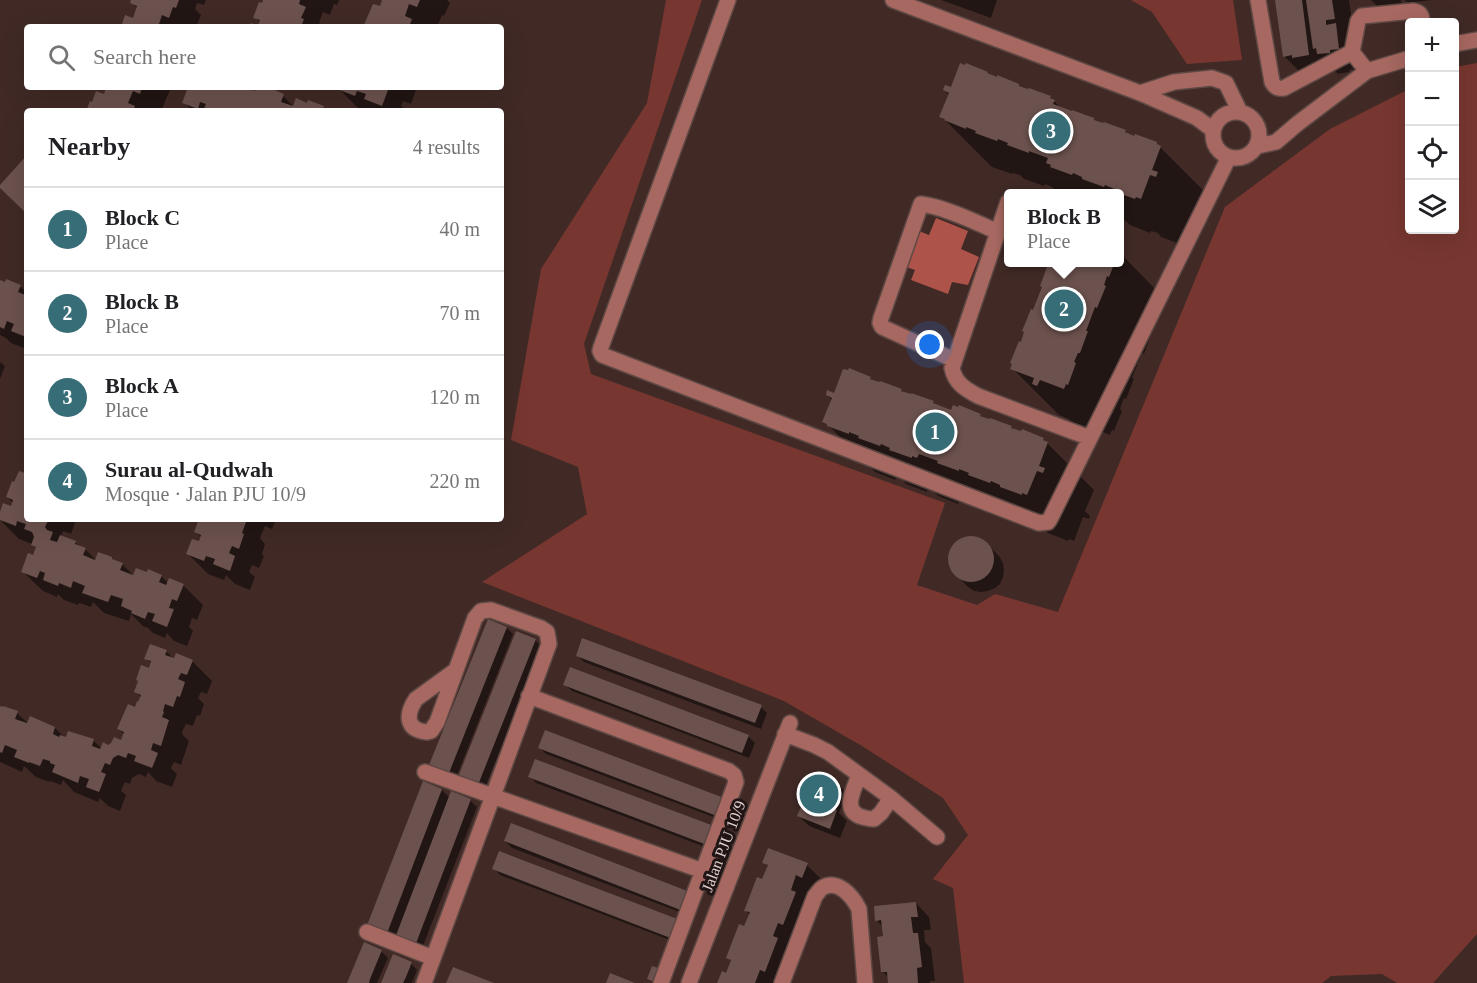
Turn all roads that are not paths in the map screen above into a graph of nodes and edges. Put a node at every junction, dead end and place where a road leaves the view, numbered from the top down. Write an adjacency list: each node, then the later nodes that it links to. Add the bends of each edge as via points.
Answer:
1 (728, 0): 20 (street, via 601,347 602,355 1039,523 1050,519)
2 (1258, 0): 7 (street, via 1272,82 1279,89)
3 (898, 1): 10 (street)
4 (1421, 18): 7 (street, via 1413,10 1362,16)
5 (1477, 40): 6 (street)
6 (1459, 43)
7 (1352, 52): 9 (street)
8 (1405, 60): 9 (street)
9 (1367, 71): 12 (street)
10 (1140, 93): 11 (street, via 1174,82 1212,78 1226,83); 14 (street, via 1197,118)
11 (1240, 112): 13 (street, via 1252,118); 14 (street, via 1228,113)
12 (1297, 124): 13 (street); 15 (street, via 1276,142)
13 (1260, 129): 15 (street)
14 (1213, 130): 16 (street, via 1219,151)
15 (1258, 146): 16 (street, via 1251,154)
16 (1229, 157): 20 (street)
17 (1004, 214): 18 (street)
18 (998, 232): 19 (street); 19 (street, via 921,204 896,273 881,318 882,327)
19 (954, 360): 20 (street, via 954,375 965,389)
20 (1090, 438)
21 (456, 670): 22 (street, via 477,614 486,609 501,614 547,632 549,644)
22 (529, 696): 25 (street); 28 (street, via 734,775 736,782)
23 (425, 772): 25 (street)
24 (859, 775): 26 (street); 26 (street, via 850,799 854,813 874,819); 33 (street, Jalan PJU 10/9, via 788,729)
25 (493, 795): 28 (street); 30 (street)
26 (891, 798): 27 (street)
27 (938, 837)
28 (703, 871): 32 (street)
29 (367, 932): 30 (street)
30 (433, 958): 31 (street)
31 (424, 983)
32 (661, 983)
33 (689, 983)
34 (782, 983): 35 (street, via 815,896 832,885 853,898 859,909)
35 (865, 983)

